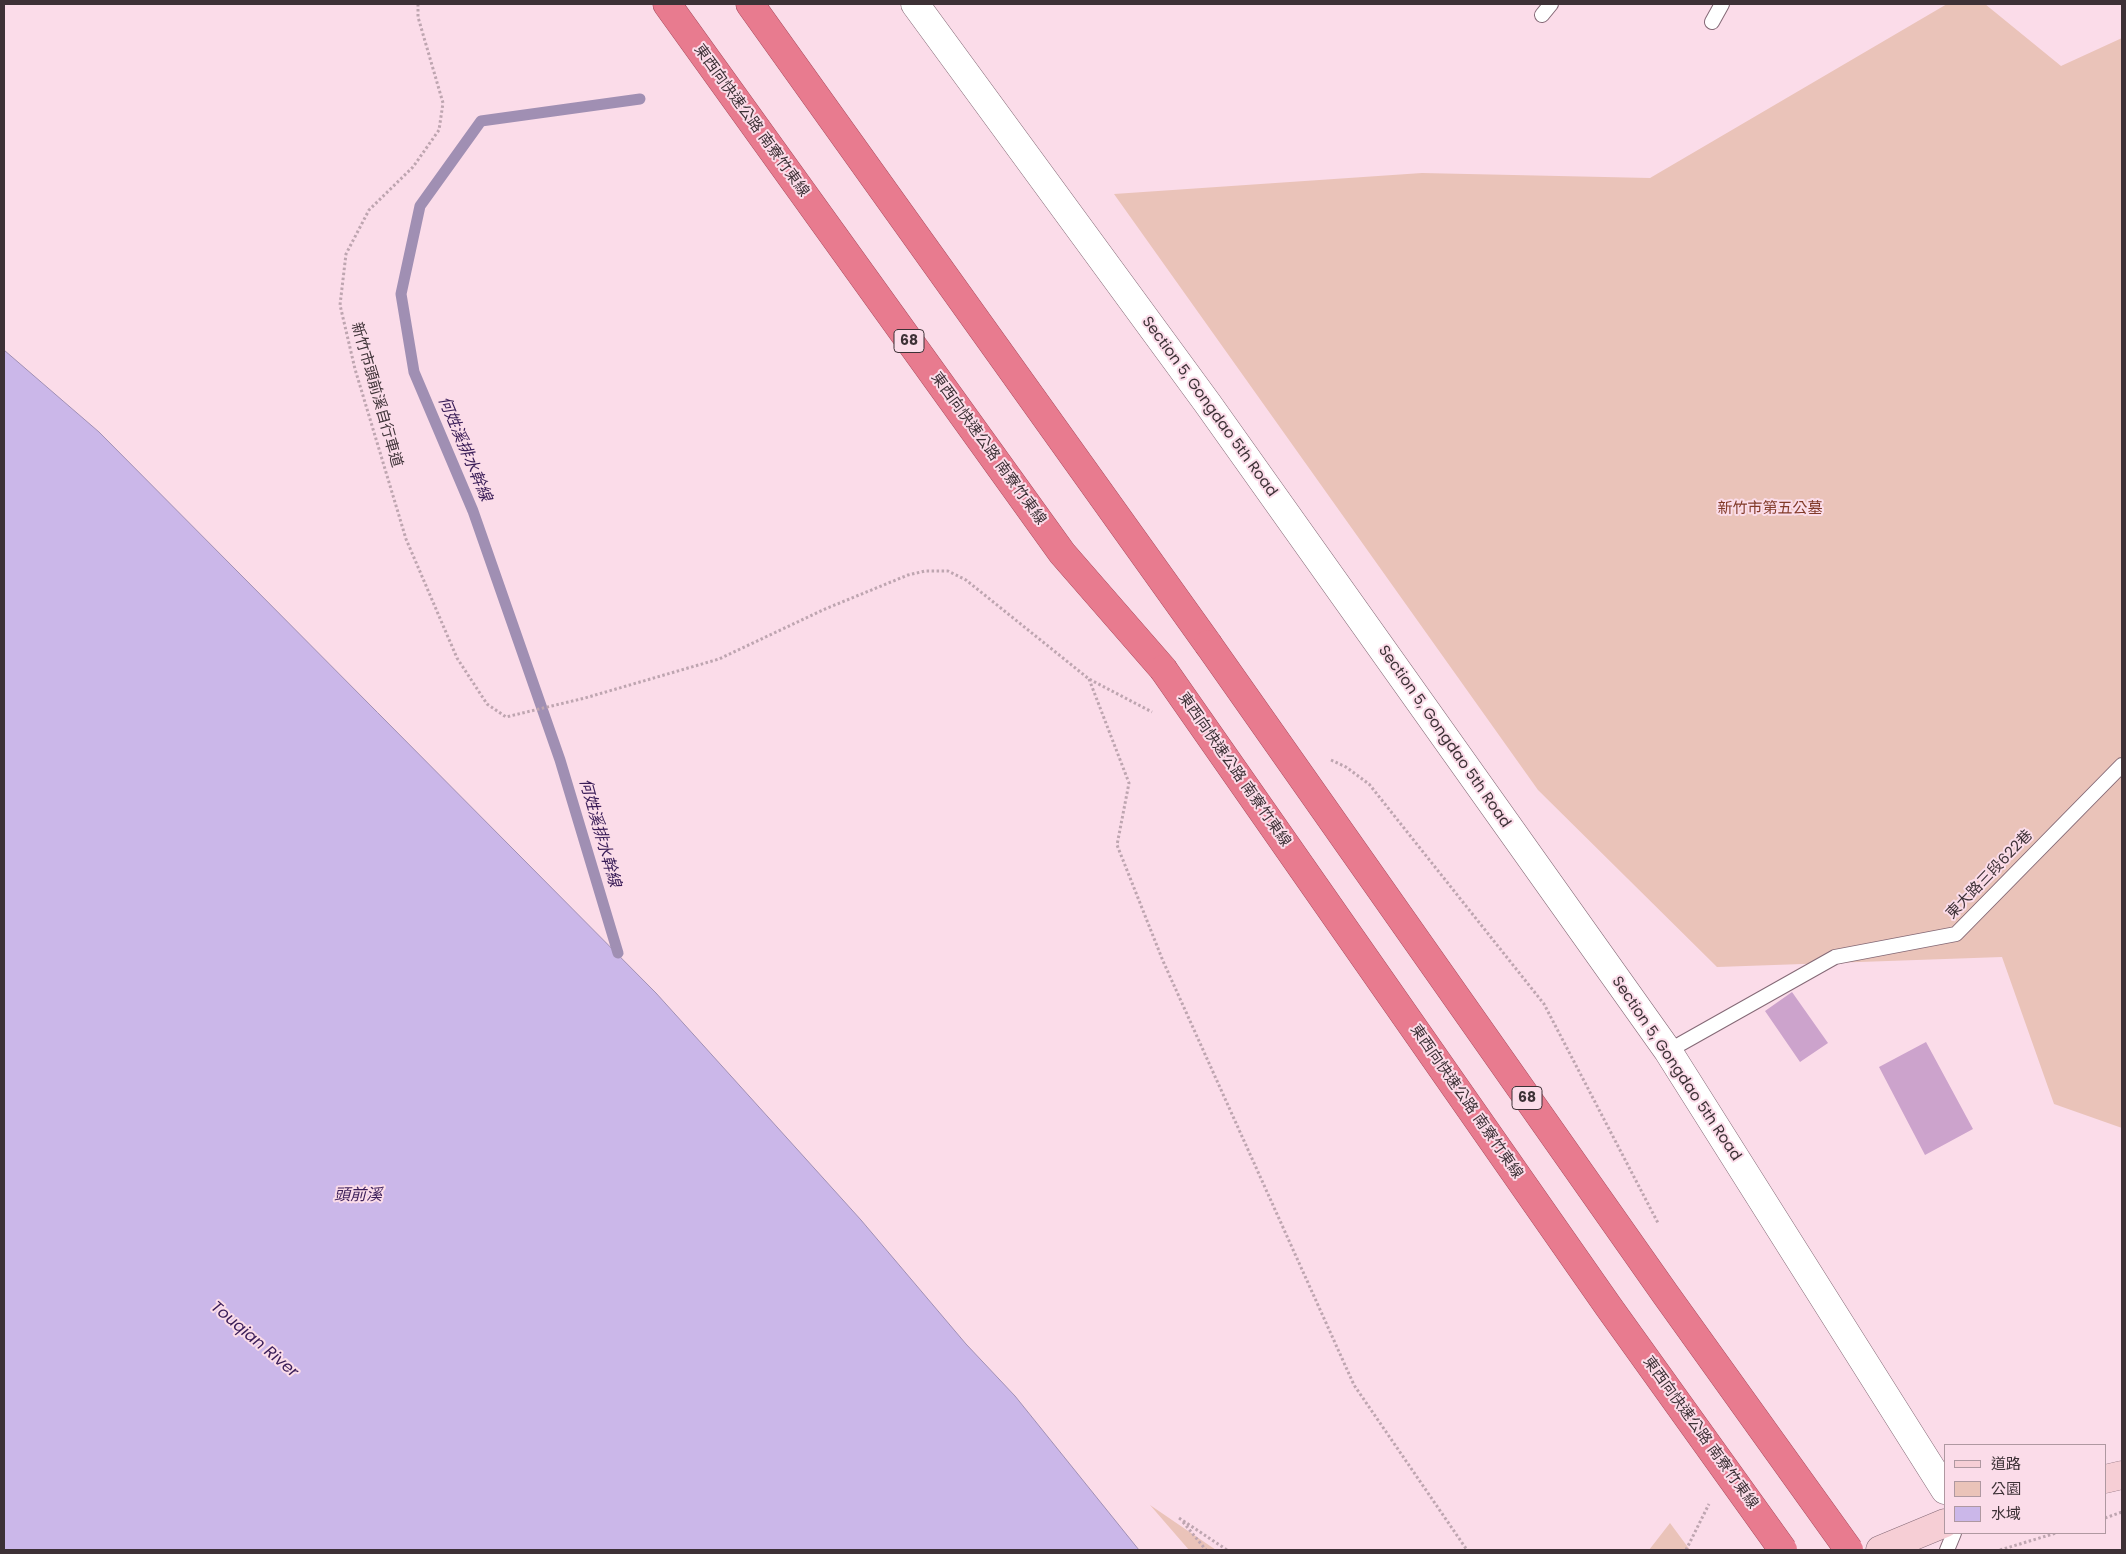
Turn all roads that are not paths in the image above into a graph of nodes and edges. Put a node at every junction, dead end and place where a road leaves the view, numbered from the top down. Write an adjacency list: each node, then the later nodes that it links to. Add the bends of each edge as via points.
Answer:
1 (667, 4): 15 (highway, 東西向快速公路 南寮竹東線 / 68, bridge, via 1062,553 1163,669)
2 (750, 4): 16 (highway, 68, bridge)
3 (915, 4): 9 (street, Section 5, Gongdao 5th Road, via 1208,404)
4 (1551, 4): 6 (lane)
5 (1722, 4): 7 (lane)
6 (1542, 15)
7 (1712, 22)
8 (2122, 765): 9 (lane, 東大路三段622巷, via 1956,934 1835,957)
9 (1668, 1051): 12 (street, Section 5, Gongdao 5th Road)
10 (2122, 1475): 11 (main road)
11 (2106, 1479)
12 (1944, 1488)
13 (1944, 1523): 17 (main road)
14 (1954, 1534): 18 (lane)
15 (1783, 1550)
16 (1849, 1550)
17 (1880, 1550)
18 (1947, 1550)

